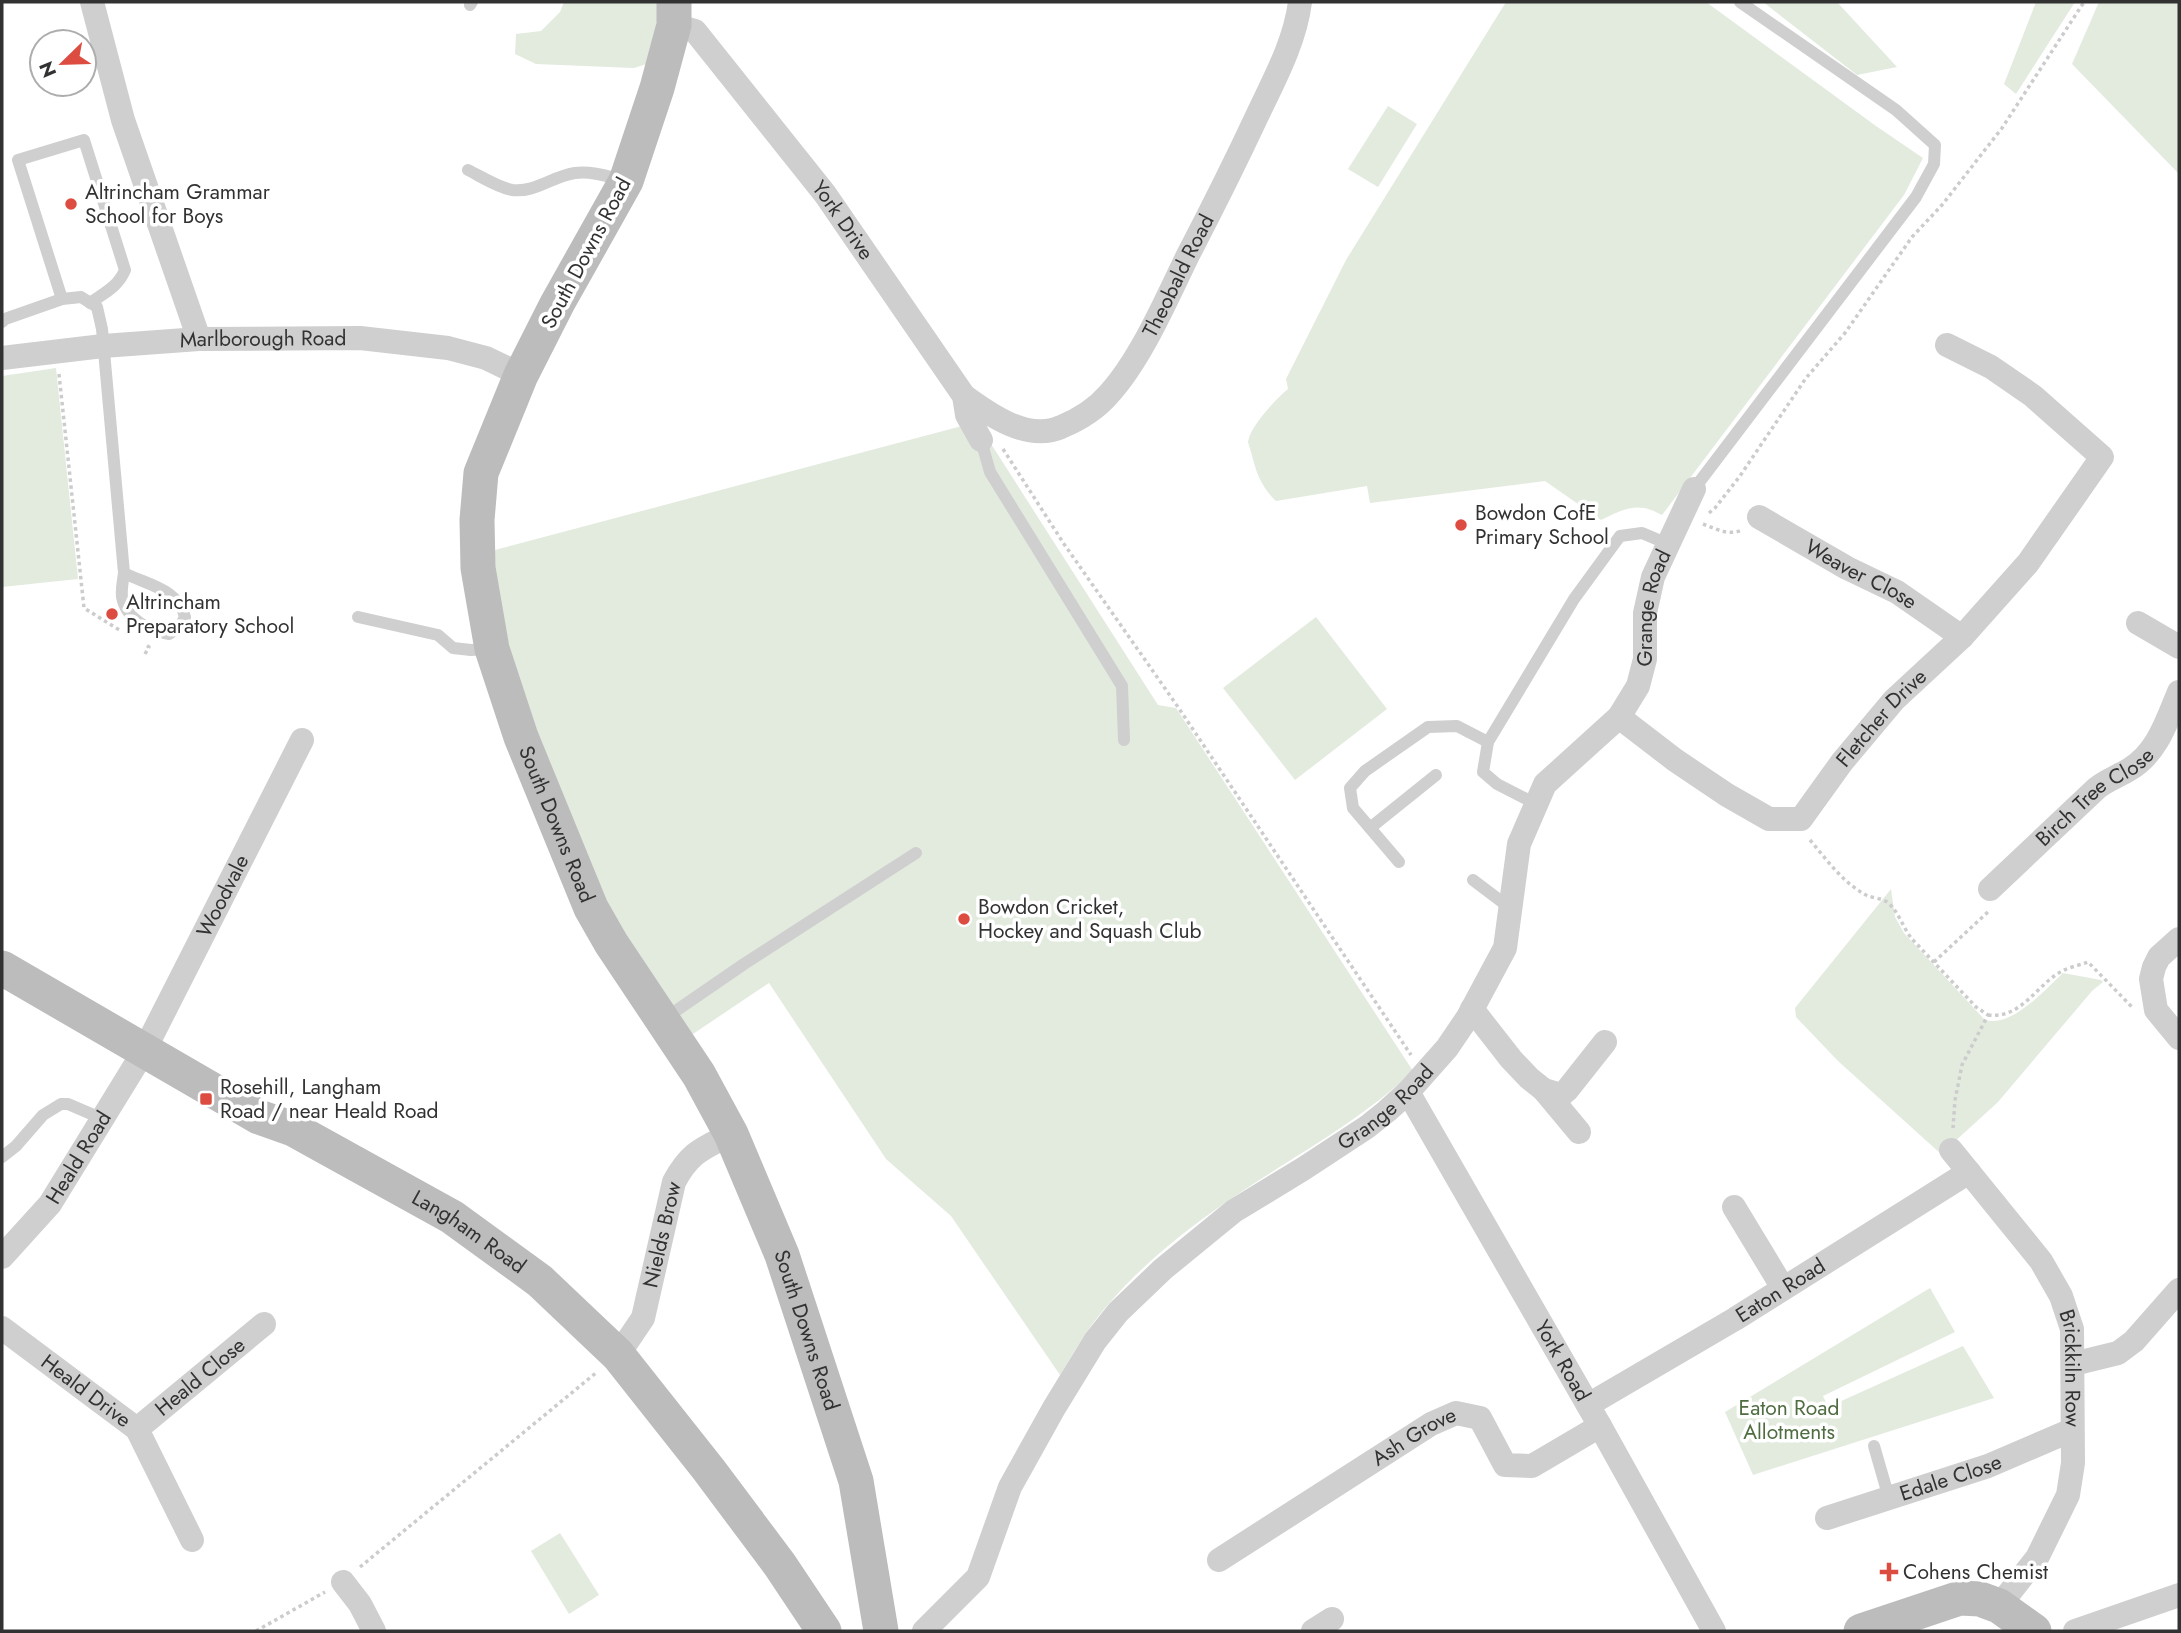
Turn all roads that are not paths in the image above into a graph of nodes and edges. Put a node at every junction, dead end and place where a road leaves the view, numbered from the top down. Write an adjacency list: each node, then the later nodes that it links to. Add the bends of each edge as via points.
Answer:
1 (92, 2): 10 (street, via 123,120)
2 (1300, 2): 15 (street, Theobald Road, via 1279,70 1219,195 1132,363 1109,395 1087,413 1059,428 1044,430 1010,424)
3 (1740, 2): 17 (lane, via 1926,135 1935,145 1934,164 1916,197)
4 (674, 13): 6 (main road, South Downs Road, via 657,88); 15 (street, York Drive, via 695,31 825,194)
5 (468, 170): 6 (lane, via 514,190 537,187 572,173)
6 (626, 181): 14 (main road, South Downs Road)
7 (62, 299): 8 (lane, via 81,297); 8 (lane, via 18,160 85,139 125,270 114,287); 9 (lane)
8 (90, 303): 12 (lane, via 97,307)
9 (2, 322)
10 (199, 339): 12 (street, Marlborough Road); 14 (street, Marlborough Road, via 360,338 435,346 486,358)
11 (1947, 345): 23 (street, Fletcher Drive, via 1991,367 2033,396 2102,457 2028,563)
12 (103, 346): 13 (street, Marlborough Road); 20 (lane)
13 (2, 358)
14 (521, 375): 25 (main road, South Downs Road, via 481,473 478,568)
15 (964, 396): 16 (street, York Drive, via 967,415)
16 (982, 440): 29 (lane, via 990,472 1122,686)
17 (1694, 488): 19 (street, Grange Road)
18 (1759, 517): 23 (street, Weaver Close, via 1896,592)
19 (1668, 544): 27 (street, Grange Road, via 1653,577 1645,613 1638,686); 30 (lane, via 1642,533 1620,536 1574,598)
20 (124, 573): 20 (lane, via 170,594 185,617 180,627 169,634 141,624 126,608)
21 (358, 617): 25 (lane, via 438,635 453,648)
22 (2138, 622): 24 (street)
23 (1962, 636): 27 (street, Fletcher Drive, via 1894,700 1801,819 1769,819 1675,760)
24 (2179, 647)
25 (492, 649): 42 (main road, South Downs Road, via 521,737 591,908)
26 (2179, 692): 37 (street, Birch Tree Close, via 2158,742 2144,759 2096,788)
27 (1619, 717): 32 (street, Grange Road, via 1545,784)
28 (302, 740): 45 (street, Woodvale)
29 (1124, 740)
30 (1488, 741): 32 (lane, via 1483,772); 33 (lane, via 1457,726 1428,727 1365,771 1350,788 1353,808)
31 (1436, 775): 33 (lane)
32 (1536, 804): 38 (street, Grange Road, via 1519,844)
33 (1370, 828): 35 (lane)
34 (916, 853): 42 (lane)
35 (1399, 862)
36 (1473, 880): 38 (lane)
37 (1990, 890)
38 (1510, 908): 41 (street, Grange Road, via 1505,948)
39 (2179, 939): 43 (street, via 2166,949 2151,979 2156,1010)
40 (2, 968): 45 (main road, Langham Road)
41 (1472, 1009): 46 (street, Grange Road, via 1447,1048); 47 (street, via 1511,1059)
42 (661, 1021): 50 (main road, South Downs Road, via 699,1075)
43 (2179, 1038)
44 (1605, 1042): 47 (street, via 1567,1090 1561,1094)
45 (145, 1051): 48 (street, Heald Road); 60 (main road, Langham Road, via 259,1117 293,1129 452,1217 540,1281)
46 (1416, 1083): 62 (street, York Road); 77 (street, Grange Road, via 1367,1127 1234,1211 1118,1312 1054,1408 1010,1488 978,1577)
47 (1545, 1090): 49 (street)
48 (103, 1119): 52 (lane, via 61,1104 43,1115); 55 (street, Heald Road, via 50,1204)
49 (1578, 1132)
50 (731, 1134): 60 (street, Nields Brow, via 693,1154 674,1181 643,1318); 76 (main road, South Downs Road, via 782,1255 856,1481)
51 (1951, 1150): 53 (street, Brickkiln Row)
52 (2, 1157)
53 (1969, 1172): 56 (street, Eaton Road); 61 (street, Brickkiln Row, via 2042,1261 2061,1296 2072,1329)
54 (1734, 1207): 56 (street)
55 (2, 1257)
56 (1783, 1288): 62 (street, Eaton Road)
57 (2179, 1290): 61 (street, via 2118,1353)
58 (264, 1324): 63 (street, Heald Close)
59 (2, 1328): 63 (street, Heald Drive)
60 (618, 1355): 75 (main road, Langham Road, via 756,1534)
61 (2073, 1364): 64 (street, Brickkiln Row)
62 (1594, 1415): 69 (street, Ash Grove, via 1532,1466 1505,1465 1480,1418 1456,1413 1431,1424); 78 (street, York Road)
63 (137, 1429): 68 (street, Heald Drive)
64 (2072, 1430): 66 (street, Edale Close, via 1988,1466); 72 (street, Brickkiln Row, via 2068,1495 2037,1558)
65 (1874, 1446): 66 (lane)
66 (1889, 1498): 67 (street, Edale Close)
67 (1827, 1518)
68 (192, 1540)
69 (1219, 1560)
70 (343, 1582): 74 (street)
71 (2179, 1595): 81 (street)
72 (1999, 1605): 73 (main road, via 1961,1598); 80 (main road)
73 (1910, 1623): 79 (main road)
74 (374, 1631)
75 (824, 1631)
76 (881, 1631)
77 (924, 1631)
78 (1714, 1631)
79 (1861, 1631)
80 (2034, 1631)
81 (2075, 1631)

